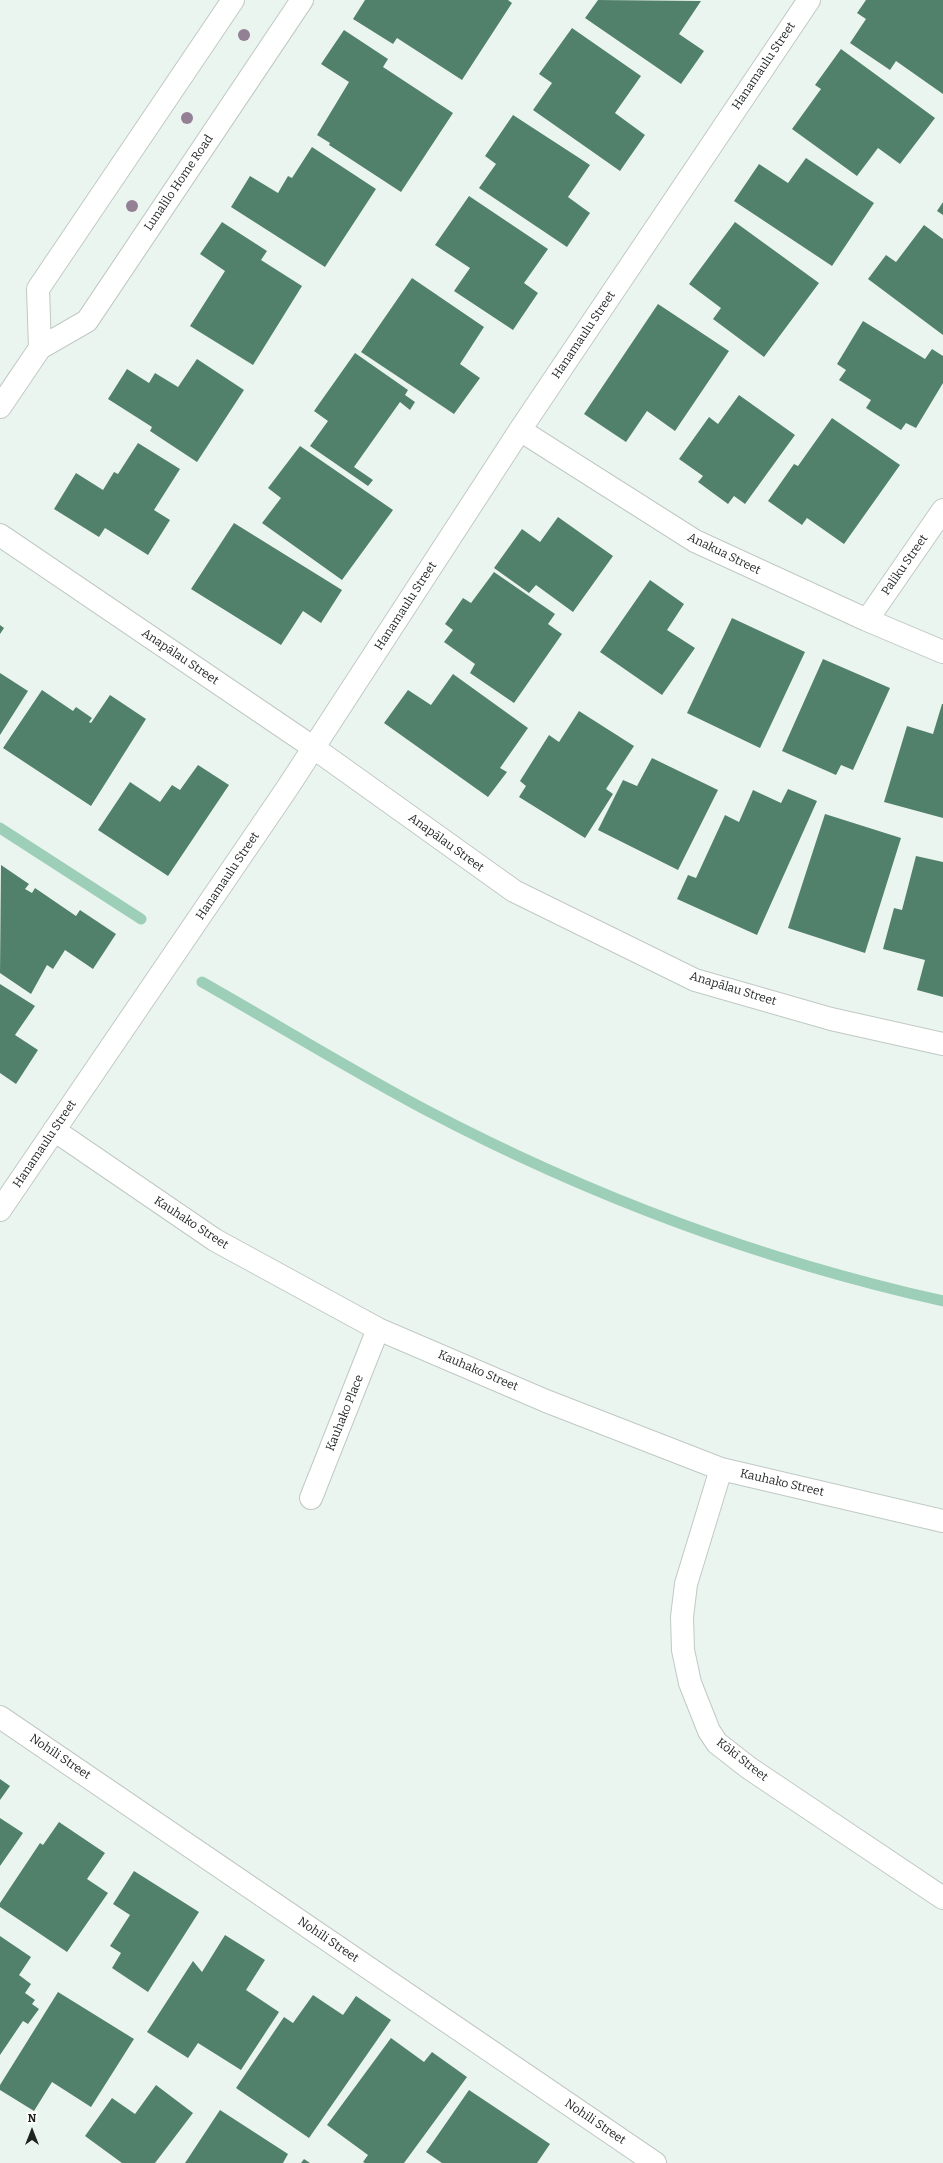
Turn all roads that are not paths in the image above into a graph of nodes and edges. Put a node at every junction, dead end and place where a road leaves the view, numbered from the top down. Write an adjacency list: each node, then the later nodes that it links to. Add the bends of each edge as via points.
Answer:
1 (233, 0): 4 (street, via 38,289)
2 (302, 0): 4 (street, Lunalilo Home Road, via 87,321)
3 (809, 0): 6 (street, Hanamaulu Street)
4 (40, 348): 5 (street, Lunalilo Home Road)
5 (0, 407)
6 (520, 430): 9 (street, Anakua Street, via 695,541); 11 (street, Hanamaulu Street)
7 (943, 510): 9 (street, Paliku Street)
8 (0, 535): 11 (street, Anapālau Street)
9 (867, 620): 10 (street, Anakua Street)
10 (943, 652)
11 (314, 748): 12 (street, Anapālau Street, via 514,892 695,980 831,1019); 13 (street, Hanamaulu Street)
12 (943, 1044)
13 (54, 1130): 14 (street, Hanamaulu Street); 15 (street, Kauhako Street, via 215,1240)
14 (0, 1210)
15 (378, 1329): 16 (street, Kauhako Street, via 546,1400); 17 (street, Kauhako Place)
16 (721, 1469): 18 (street, Kauhako Street); 20 (street, Kōkī Street, via 686,1584 682,1617 683,1650 690,1683 709,1731 717,1743 749,1768)
17 (311, 1498)
18 (943, 1521)
19 (0, 1716): 21 (street, Nohili Street)
20 (943, 1898)
21 (655, 2163)

